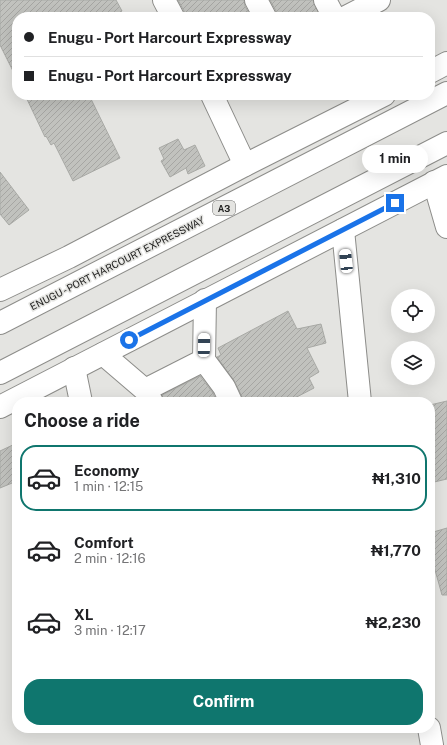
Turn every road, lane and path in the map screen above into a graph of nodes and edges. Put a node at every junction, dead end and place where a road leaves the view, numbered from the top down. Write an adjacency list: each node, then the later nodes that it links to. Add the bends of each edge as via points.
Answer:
1 (164, 0): 5 (main road)
2 (256, 0): 6 (main road)
3 (325, 0): 7 (main road)
4 (379, 0): 8 (main road)
5 (170, 12)
6 (262, 12)
7 (331, 12)
8 (356, 12)
9 (447, 63): 10 (main road)
10 (435, 69)
11 (447, 93): 12 (main road, ENUGU - PORT HARCOURT EXPRESSWAY / A3)
12 (435, 99)
13 (214, 100): 17 (main road)
14 (374, 100): 17 (main road)
15 (433, 100): 23 (main road, ENUGU - PORT HARCOURT EXPRESSWAY / A3)
16 (447, 143): 27 (main road)
17 (245, 165): 21 (main road)
18 (440, 179): 19 (main road); 20 (main road)
19 (447, 227)
20 (343, 230): 22 (main road); 32 (main road)
21 (0, 290)
22 (205, 300): 24 (main road); 25 (main road)
23 (0, 323)
24 (102, 354): 26 (main road); 28 (main road)
25 (204, 360): 28 (main road); 31 (main road)
26 (74, 368): 29 (main road); 30 (main road)
27 (0, 373)
28 (149, 396)
29 (18, 397)
30 (80, 397)
31 (229, 397)
32 (360, 397)
33 (12, 400): 34 (main road)
34 (0, 406)
35 (429, 733): 36 (main road)
36 (432, 745)

